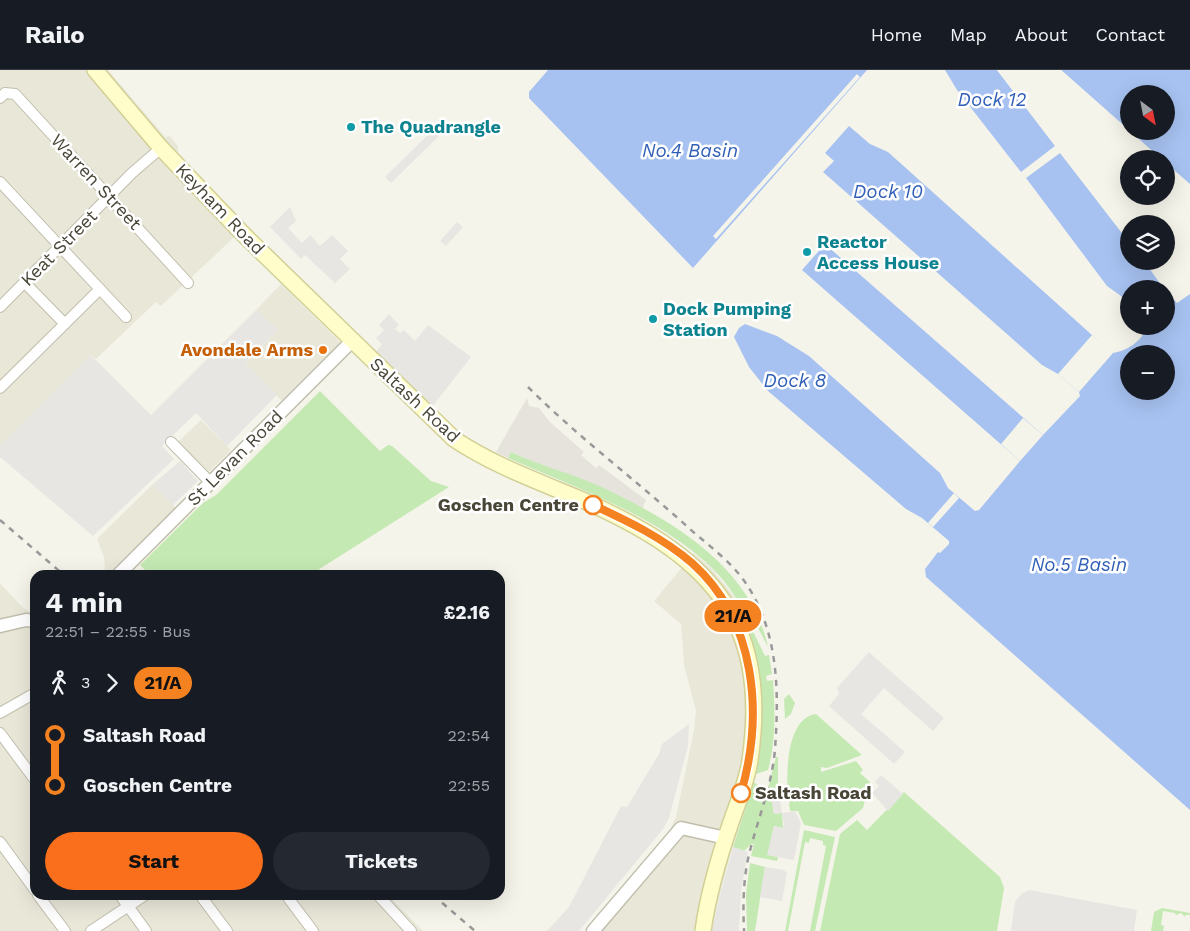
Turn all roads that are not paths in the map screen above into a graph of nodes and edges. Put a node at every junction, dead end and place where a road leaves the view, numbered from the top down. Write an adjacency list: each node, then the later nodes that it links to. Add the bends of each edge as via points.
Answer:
1 (95, 70): 3 (main road, Keyham Road)
2 (0, 98): 5 (street, Warren Street, via 5,93 15,94)
3 (161, 148): 5 (street, Keat Street); 13 (main road, Keyham Road)
4 (0, 182): 6 (street)
5 (110, 196): 6 (street, Keat Street); 8 (street, Warren Street)
6 (61, 246): 7 (street, Keat Street); 9 (street)
7 (24, 282): 10 (street, Keat Street); 12 (street)
8 (188, 283)
9 (100, 289): 11 (street); 12 (street)
10 (0, 306)
11 (126, 317)
12 (65, 324): 14 (street)
13 (352, 341): 16 (street, St Levan Road); 24 (main road, Saltash Road, via 440,427 466,447 627,521 667,544 712,584 738,626 752,702 750,762)
14 (0, 388)
15 (171, 442): 16 (street)
16 (211, 483): 17 (street, St Levan Road)
17 (123, 570)
18 (30, 620): 19 (street)
19 (0, 626)
20 (30, 696): 21 (street)
21 (0, 713)
22 (0, 733): 23 (street)
23 (30, 773)
24 (726, 838): 40 (street, via 681,828); 41 (main road, Saltash Road, via 711,888)
25 (0, 842): 26 (street)
26 (30, 883)
27 (42, 900): 34 (street)
28 (124, 900): 33 (street)
29 (137, 900): 33 (street)
30 (204, 900): 37 (street)
31 (290, 900): 38 (street)
32 (383, 900): 39 (street)
33 (128, 906): 35 (street); 36 (street)
34 (65, 931)
35 (91, 931)
36 (146, 931)
37 (227, 931)
38 (313, 931)
39 (411, 931)
40 (593, 931)
41 (703, 931)

